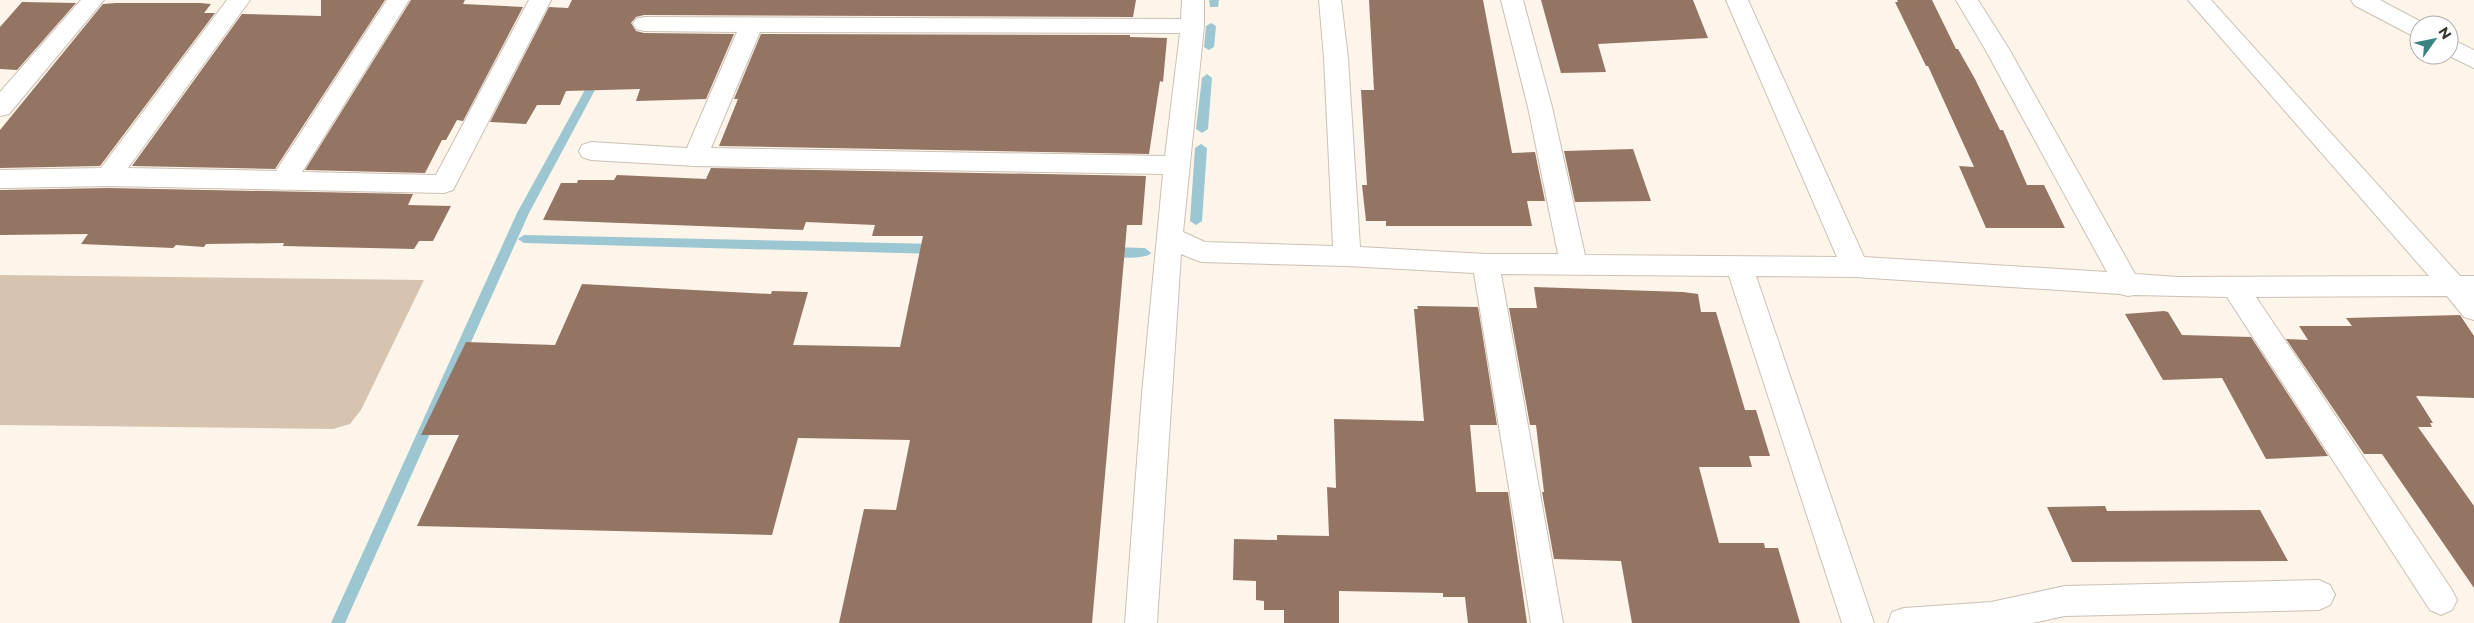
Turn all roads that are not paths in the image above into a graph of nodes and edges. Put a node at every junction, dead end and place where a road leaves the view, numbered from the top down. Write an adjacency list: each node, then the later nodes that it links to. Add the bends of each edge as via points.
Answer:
1 (93, 0): 17 (street)
2 (239, 0): 21 (street)
3 (398, 0): 23 (street)
4 (540, 0): 23 (street, via 444,184)
5 (1330, 0): 25 (street)
6 (1512, 0): 26 (street, via 1540,107)
7 (1737, 0): 29 (street)
8 (1967, 0): 30 (street)
9 (2199, 0): 31 (street)
10 (2362, 0): 14 (street)
11 (1193, 13): 13 (street); 20 (street)
12 (644, 24): 13 (street)
13 (752, 24): 19 (street)
14 (2409, 25)
15 (2459, 52): 16 (street)
16 (2474, 60)
17 (0, 108)
18 (591, 151): 19 (street)
19 (695, 157): 20 (street)
20 (1176, 165): 24 (street)
21 (108, 177): 22 (street); 23 (street)
22 (0, 179)
23 (283, 181)
24 (1171, 237): 25 (street, via 1201,252); 37 (street, via 1150,461)
25 (1347, 256): 27 (street)
26 (1573, 263): 27 (street); 28 (street)
27 (1486, 264): 38 (street)
28 (1739, 267): 29 (street); 39 (street)
29 (1854, 267): 30 (street)
30 (2128, 286): 32 (street)
31 (2465, 287): 32 (street); 33 (street)
32 (2235, 288): 35 (street)
33 (2474, 309)
34 (2320, 595): 36 (street, via 2064,601)
35 (2441, 600)
36 (1992, 620): 40 (street)
37 (1140, 623)
38 (1547, 623)
39 (1858, 623)
40 (1904, 623)

